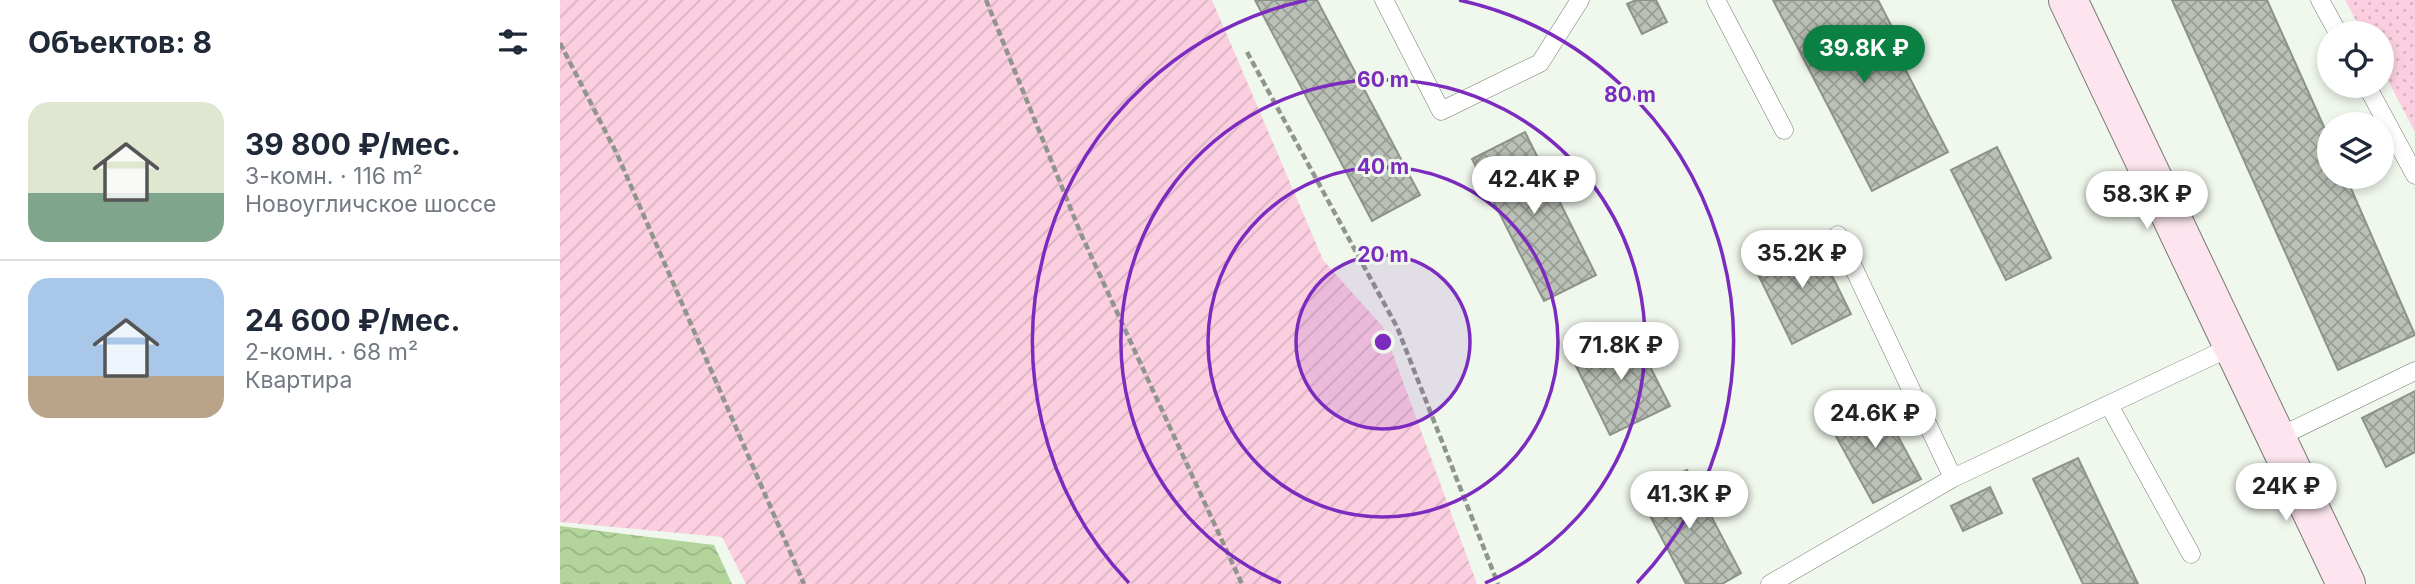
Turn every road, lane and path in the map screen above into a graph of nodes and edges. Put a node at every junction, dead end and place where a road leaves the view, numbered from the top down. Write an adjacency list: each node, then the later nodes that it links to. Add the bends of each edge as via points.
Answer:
1 (986, 0): 21 (path, via 1081,234)
2 (1384, 0): 3 (lane, via 1441,111 1540,63)
3 (1580, 0)
4 (1716, 0): 11 (lane)
5 (2068, 0): 14 (main road)
6 (2320, 0): 7 (lane)
7 (2332, 21)
8 (560, 43): 20 (path, via 617,154)
9 (1247, 52): 22 (path, via 1396,327)
10 (2373, 98): 12 (lane)
11 (1784, 130)
12 (2415, 175)
13 (1838, 236): 18 (lane)
14 (2235, 345): 16 (lane); 17 (main road)
15 (2415, 371): 17 (lane)
16 (2109, 405): 18 (lane); 19 (lane)
17 (2279, 437): 24 (main road)
18 (1953, 478): 23 (lane)
19 (2191, 554)
20 (804, 584)
21 (1242, 584)
22 (1498, 584)
23 (1770, 584)
24 (2346, 584)

